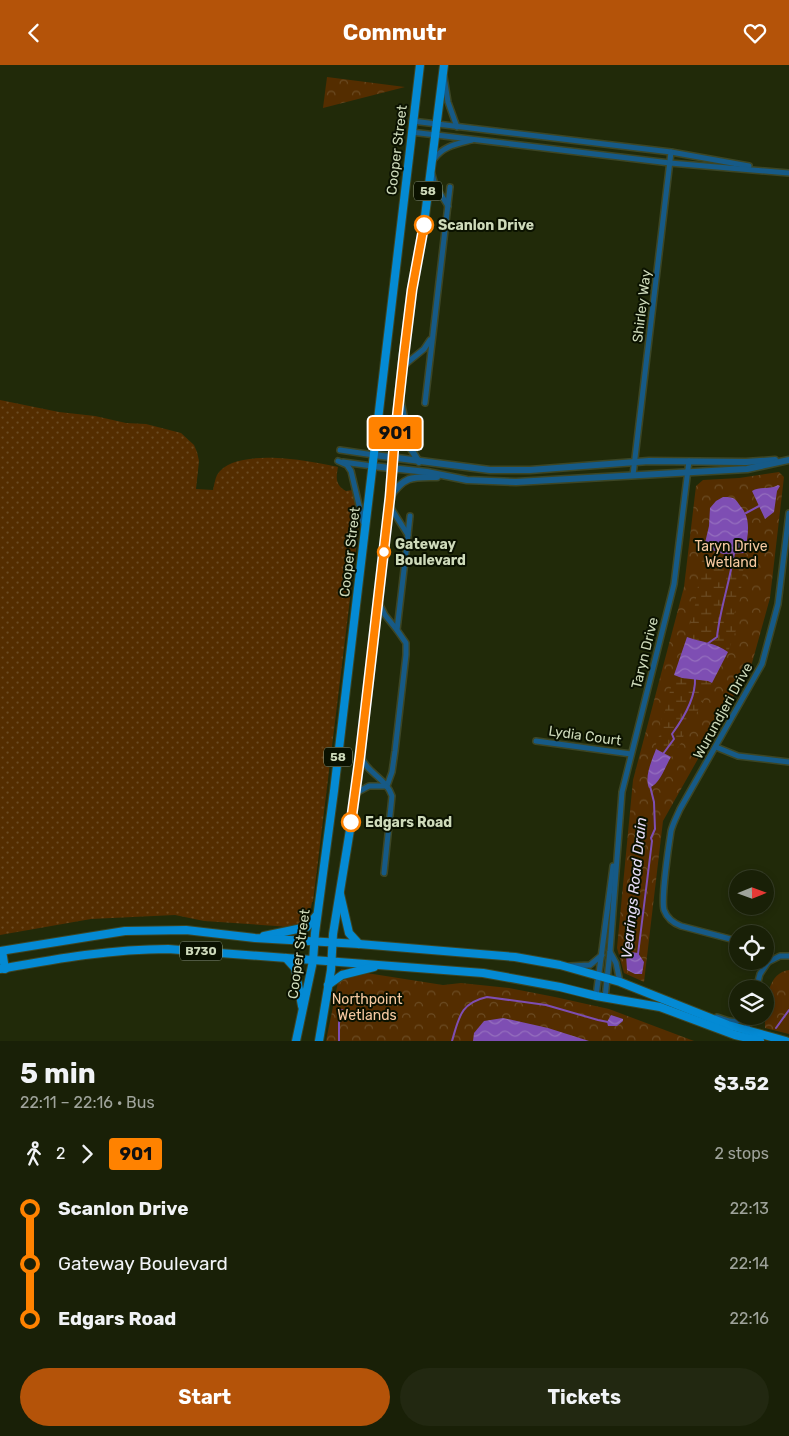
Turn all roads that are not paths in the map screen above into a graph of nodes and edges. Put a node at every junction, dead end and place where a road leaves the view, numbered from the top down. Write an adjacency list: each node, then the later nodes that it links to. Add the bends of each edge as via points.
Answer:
1 (420, 65): 3 (main road, Cooper Street / 58)
2 (444, 67): 4 (main road, 58); 5 (street, via 448,102)
3 (412, 121): 4 (street); 6 (main road, Cooper Street / 58)
4 (436, 125): 5 (street); 7 (main road, 58)
5 (457, 127): 9 (street)
6 (411, 132): 7 (street); 22 (main road, Cooper Street / 58)
7 (435, 135): 8 (street); 10 (main road, 58)
8 (475, 139): 10 (street, via 444,149); 11 (street)
9 (671, 152): 11 (street, Shirley Way); 13 (street)
10 (432, 161): 12 (main road, 58)
11 (670, 163): 13 (street); 27 (street, Shirley Way)
12 (431, 171): 16 (street, via 435,185); 18 (main road, 58)
13 (770, 171): 14 (street)
14 (789, 173)
15 (450, 187): 16 (street)
16 (448, 206): 17 (street)
17 (432, 335): 18 (street, via 424,349); 20 (street)
18 (402, 367): 19 (main road, 58)
19 (399, 392): 23 (main road, 58); 26 (street, via 410,449)
20 (425, 403)
21 (340, 450): 22 (street)
22 (374, 455): 23 (street); 28 (main road, Cooper Street / 58)
23 (392, 458): 26 (street); 29 (main road, 58)
24 (789, 460): 25 (street); 31 (street, via 748,469)
25 (689, 461): 27 (street); 31 (street, Taryn Drive)
26 (420, 462): 30 (street, via 490,470)
27 (634, 462): 30 (street); 32 (street, Shirley Way)
28 (372, 466): 29 (street); 38 (main road, Cooper Street / 58); 38 (street, via 338,461 351,471)
29 (393, 469): 33 (street); 35 (main road, 58)
30 (530, 470): 34 (street)
31 (688, 472): 32 (street); 44 (street, Taryn Drive, via 674,584)
32 (633, 475): 34 (street)
33 (449, 477): 34 (street, via 493,482); 35 (street, via 407,480 400,483)
34 (531, 481)
35 (390, 501): 39 (street); 40 (main road, 58)
36 (789, 513): 43 (street, Wurundjeri Drive, via 778,604 765,655 760,670)
37 (410, 516): 39 (street)
38 (365, 531): 52 (main road, Cooper Street / 58)
39 (408, 535): 41 (street)
40 (378, 601): 41 (street); 45 (main road, 58)
41 (397, 631): 47 (street, via 406,643 406,655 392,772)
42 (536, 741): 44 (street, Lydia Court)
43 (716, 747): 46 (street, via 738,756); 54 (street, Wurundjeri Drive, via 674,821 664,899 670,920)
44 (631, 754): 49 (street, Taryn Drive, via 622,792)
45 (360, 756): 47 (street, via 368,769); 48 (main road, 58)
46 (789, 762)
47 (387, 786): 48 (street, via 369,786); 50 (street, via 392,800)
48 (356, 793): 51 (main road, 58)
49 (617, 839): 59 (street, Taryn Drive); 60 (street, Taryn Drive)
50 (384, 873)
51 (340, 890): 56 (main road, 58); 57 (main road, via 349,933)
52 (317, 914): 53 (main road, via 307,927); 55 (main road, Cooper Street / 58)
53 (255, 938): 55 (main road, B730); 58 (main road, B730, via 186,930 140,930)
54 (729, 939)
55 (314, 942): 56 (main road, B730); 64 (main road, Cooper Street / 58)
56 (333, 942): 57 (main road); 65 (main road, 58)
57 (359, 944): 67 (main road, via 515,957)
58 (1, 951): 68 (main road)
59 (610, 951): 69 (street, Taryn Drive); 70 (street)
60 (602, 955): 67 (street, via 590,965); 69 (street, Taryn Drive)
61 (789, 956): 63 (street)
62 (286, 958): 64 (main road, B730); 68 (main road, B730, via 184,950 132,950); 74 (main road, via 296,972)
63 (774, 958)
64 (313, 961): 65 (main road, B730); 74 (main road, Cooper Street / 58)
65 (332, 962): 66 (main road); 71 (main road, 58)
66 (380, 965): 71 (main road, via 342,975); 72 (main road, via 483,973)
67 (560, 965): 69 (main road)
68 (2, 969)
69 (603, 978): 70 (main road); 72 (street, Taryn Drive); 72 (street, Taryn Drive)
70 (620, 983): 73 (main road)
71 (328, 985): 79 (main road, 58)
72 (600, 997): 77 (main road, via 660,1007)
73 (659, 998): 75 (street); 77 (main road)
74 (303, 1011): 78 (main road, Cooper Street / 58)
75 (729, 1021)
76 (747, 1025): 77 (street)
77 (744, 1034): 80 (main road); 81 (main road)
78 (296, 1041)
79 (318, 1041)
80 (760, 1041)
81 (786, 1041)

